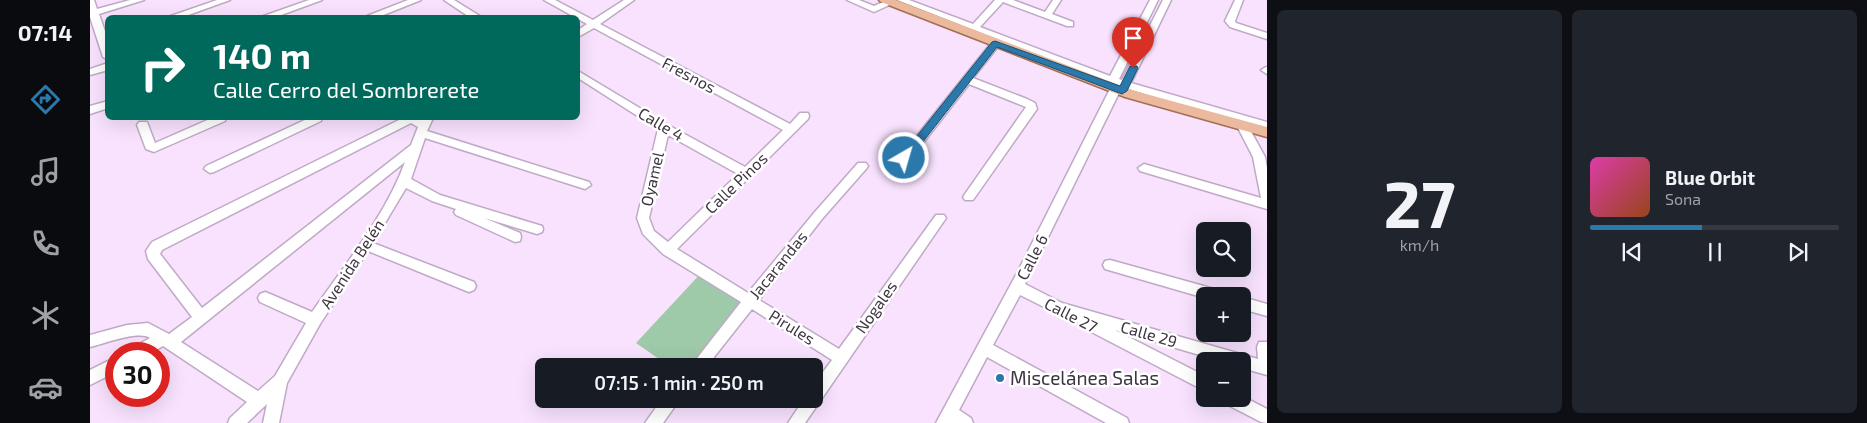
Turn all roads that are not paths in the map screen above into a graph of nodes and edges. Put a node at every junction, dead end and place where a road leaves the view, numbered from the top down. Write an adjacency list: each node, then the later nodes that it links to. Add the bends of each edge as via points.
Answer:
1 (140, 0): 19 (street)
2 (226, 0): 20 (street)
3 (318, 0): 21 (street)
4 (417, 0): 22 (street)
5 (448, 0): 23 (street)
6 (548, 0): 24 (street, Fresnos)
7 (616, 0): 27 (street)
8 (630, 0): 27 (street)
9 (851, 0): 18 (street, via 874,9)
10 (906, 0): 30 (main road)
11 (1000, 0): 30 (street)
12 (1005, 0): 25 (street)
13 (1057, 0): 25 (street)
14 (1154, 0): 40 (street)
15 (1167, 0): 40 (street)
16 (1239, 0): 32 (street, via 1230,21 1233,25)
17 (90, 1): 19 (street)
18 (892, 1): 35 (main road); 40 (street)
19 (92, 14): 33 (street)
20 (179, 15)
21 (271, 15)
22 (374, 15)
23 (474, 15)
24 (578, 15)
25 (1047, 15): 28 (street)
26 (580, 16): 27 (street, Fresnos)
27 (592, 22): 29 (street); 31 (street); 52 (street, Fresnos)
28 (1070, 24)
29 (580, 25)
30 (975, 27): 40 (main road)
31 (580, 32)
32 (1267, 36)
33 (104, 38): 34 (street)
34 (90, 42)
35 (995, 44): 39 (street); 40 (main road)
36 (105, 67): 37 (street)
37 (90, 72)
38 (580, 75): 51 (street, Calle 4)
39 (966, 79): 55 (street); 62 (street, via 1023,101 1031,105 1032,110)
40 (1118, 85): 48 (main road); 50 (main road); 53 (street); 73 (street, Calle 6)
41 (105, 105): 42 (street)
42 (90, 110)
43 (804, 116): 52 (street, Calle Pinos)
44 (217, 120): 49 (street, via 154,148 150,146)
45 (314, 120): 58 (street)
46 (407, 120): 80 (street, via 156,246 153,255)
47 (413, 120): 54 (street)
48 (1267, 122)
49 (143, 125)
50 (1243, 126): 53 (main road); 64 (street, via 1259,157)
51 (664, 128): 59 (street, Calle 4); 70 (street, Oyamel, via 643,218 649,234)
52 (791, 129): 59 (street, Calle Pinos)
53 (1267, 129)
54 (423, 131): 60 (street, Avenida Belén); 61 (street); 80 (street)
55 (904, 158)
56 (862, 166): 76 (street, Jacarandas)
57 (1144, 168): 65 (street)
58 (210, 169)
59 (745, 173): 70 (street, Calle Pinos)
60 (404, 181): 63 (street); 69 (street, Avenida Belén)
61 (585, 185)
62 (969, 197)
63 (436, 198): 67 (street); 68 (street)
64 (1267, 199)
65 (1267, 204)
66 (940, 218): 86 (street, Nogales)
67 (537, 229)
68 (515, 237)
69 (365, 245): 72 (street); 81 (street, Avenida Belén)
70 (668, 250): 76 (street, Pirules)
71 (1110, 265): 74 (street)
72 (469, 286)
73 (1017, 287): 78 (street, Calle 27); 85 (street, Calle 6)
74 (1196, 290)
75 (266, 298): 81 (street)
76 (749, 301): 86 (street, Pirules); 87 (street, Jacarandas)
77 (1251, 306): 79 (street)
78 (1059, 308): 88 (street, Calle 29); 91 (street, Calle 27)
79 (1267, 310)
80 (201, 318): 83 (street)
81 (315, 320): 92 (street, Avenida Belén)
82 (90, 341): 83 (street, via 138,329 148,329)
83 (166, 341): 94 (street)
84 (1264, 347): 88 (street)
85 (985, 348): 99 (street, Calle 6); 105 (street)
86 (840, 357): 93 (street, Nogales)
87 (704, 358)
88 (1267, 368)
89 (105, 370): 90 (street)
90 (90, 377)
91 (1196, 379)
92 (280, 381): 94 (street, Avenida Belén); 101 (street)
93 (823, 383)
94 (260, 401): 100 (street, Avenida Belén)
95 (1248, 407): 98 (street)
96 (665, 408): 102 (street)
97 (806, 408): 103 (street, Nogales)
98 (1267, 417)
99 (947, 418): 104 (street)
100 (236, 423)
101 (270, 423)
102 (653, 423)
103 (796, 423)
104 (965, 423)
105 (1121, 423)

